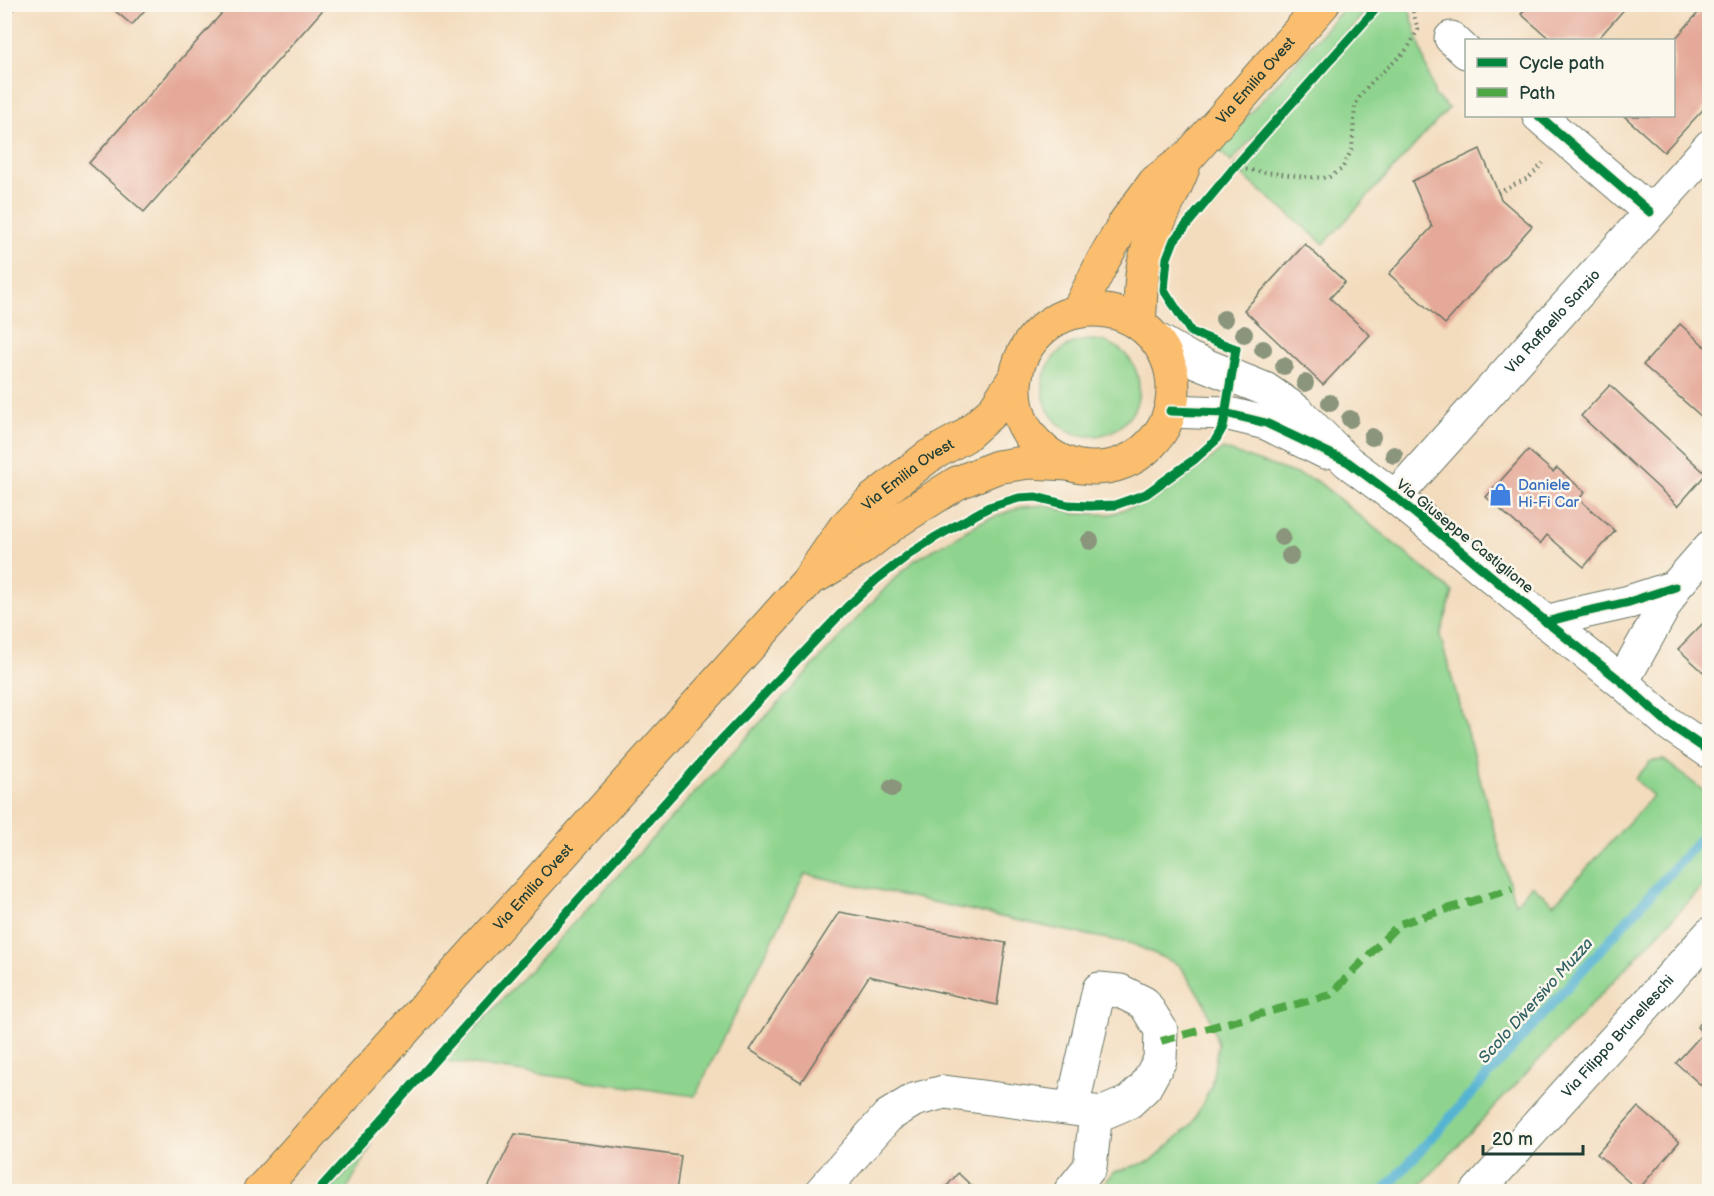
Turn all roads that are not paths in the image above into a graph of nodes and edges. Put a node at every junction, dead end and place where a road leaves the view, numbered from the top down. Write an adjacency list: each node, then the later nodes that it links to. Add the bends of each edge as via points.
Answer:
1 (1323, 4): 4 (main road, Via Emilia Ovest)
2 (1540, 117): 5 (street)
3 (1710, 146): 5 (street, Via Raffaello Sanzio)
4 (1188, 157): 6 (main road, Via Emilia Ovest, via 1155,182 1126,221); 7 (main road, Via Emilia Ovest, via 1162,212 1143,268)
5 (1650, 212): 12 (street, Via Raffaello Sanzio)
6 (1078, 311): 7 (main road, via 1122,314); 8 (main road, via 1054,320 1040,331 1020,359)
7 (1148, 331): 9 (main road, via 1168,360 1173,385); 10 (street, Via Giuseppe Castiglione, via 1190,359 1265,389 1297,411)
8 (1016, 376): 11 (main road, via 1018,410 1024,426 1045,451); 14 (main road, Via Emilia Ovest, via 993,411 965,436 929,456 872,500 845,527)
9 (1170, 411): 10 (street, Via Giuseppe Castiglione, via 1225,413 1266,423); 11 (main road, via 1159,434 1141,453 1119,464 1093,468)
10 (1348, 462): 12 (street, Via Giuseppe Castiglione)
11 (1068, 464): 14 (main road, Via Emilia Ovest, via 1029,462 997,467 957,483)
12 (1395, 497): 17 (street, Via Giuseppe Castiglione)
13 (1710, 548): 15 (street)
14 (807, 582): 22 (main road, Via Emilia Ovest)
15 (1675, 587): 16 (street); 19 (street)
16 (1629, 602): 17 (street); 18 (street)
17 (1546, 622): 18 (street, Via Giuseppe Castiglione)
18 (1584, 652): 19 (street, Via Giuseppe Castiglione)
19 (1622, 682): 20 (street, Via Giuseppe Castiglione)
20 (1710, 752)
21 (1710, 934): 25 (street, Via Filippo Brunelleschi)
22 (259, 1191)
23 (820, 1191): 24 (street, via 888,1116 914,1100 944,1092 1084,1111 1090,1167)
24 (1070, 1191)
25 (1477, 1191)

